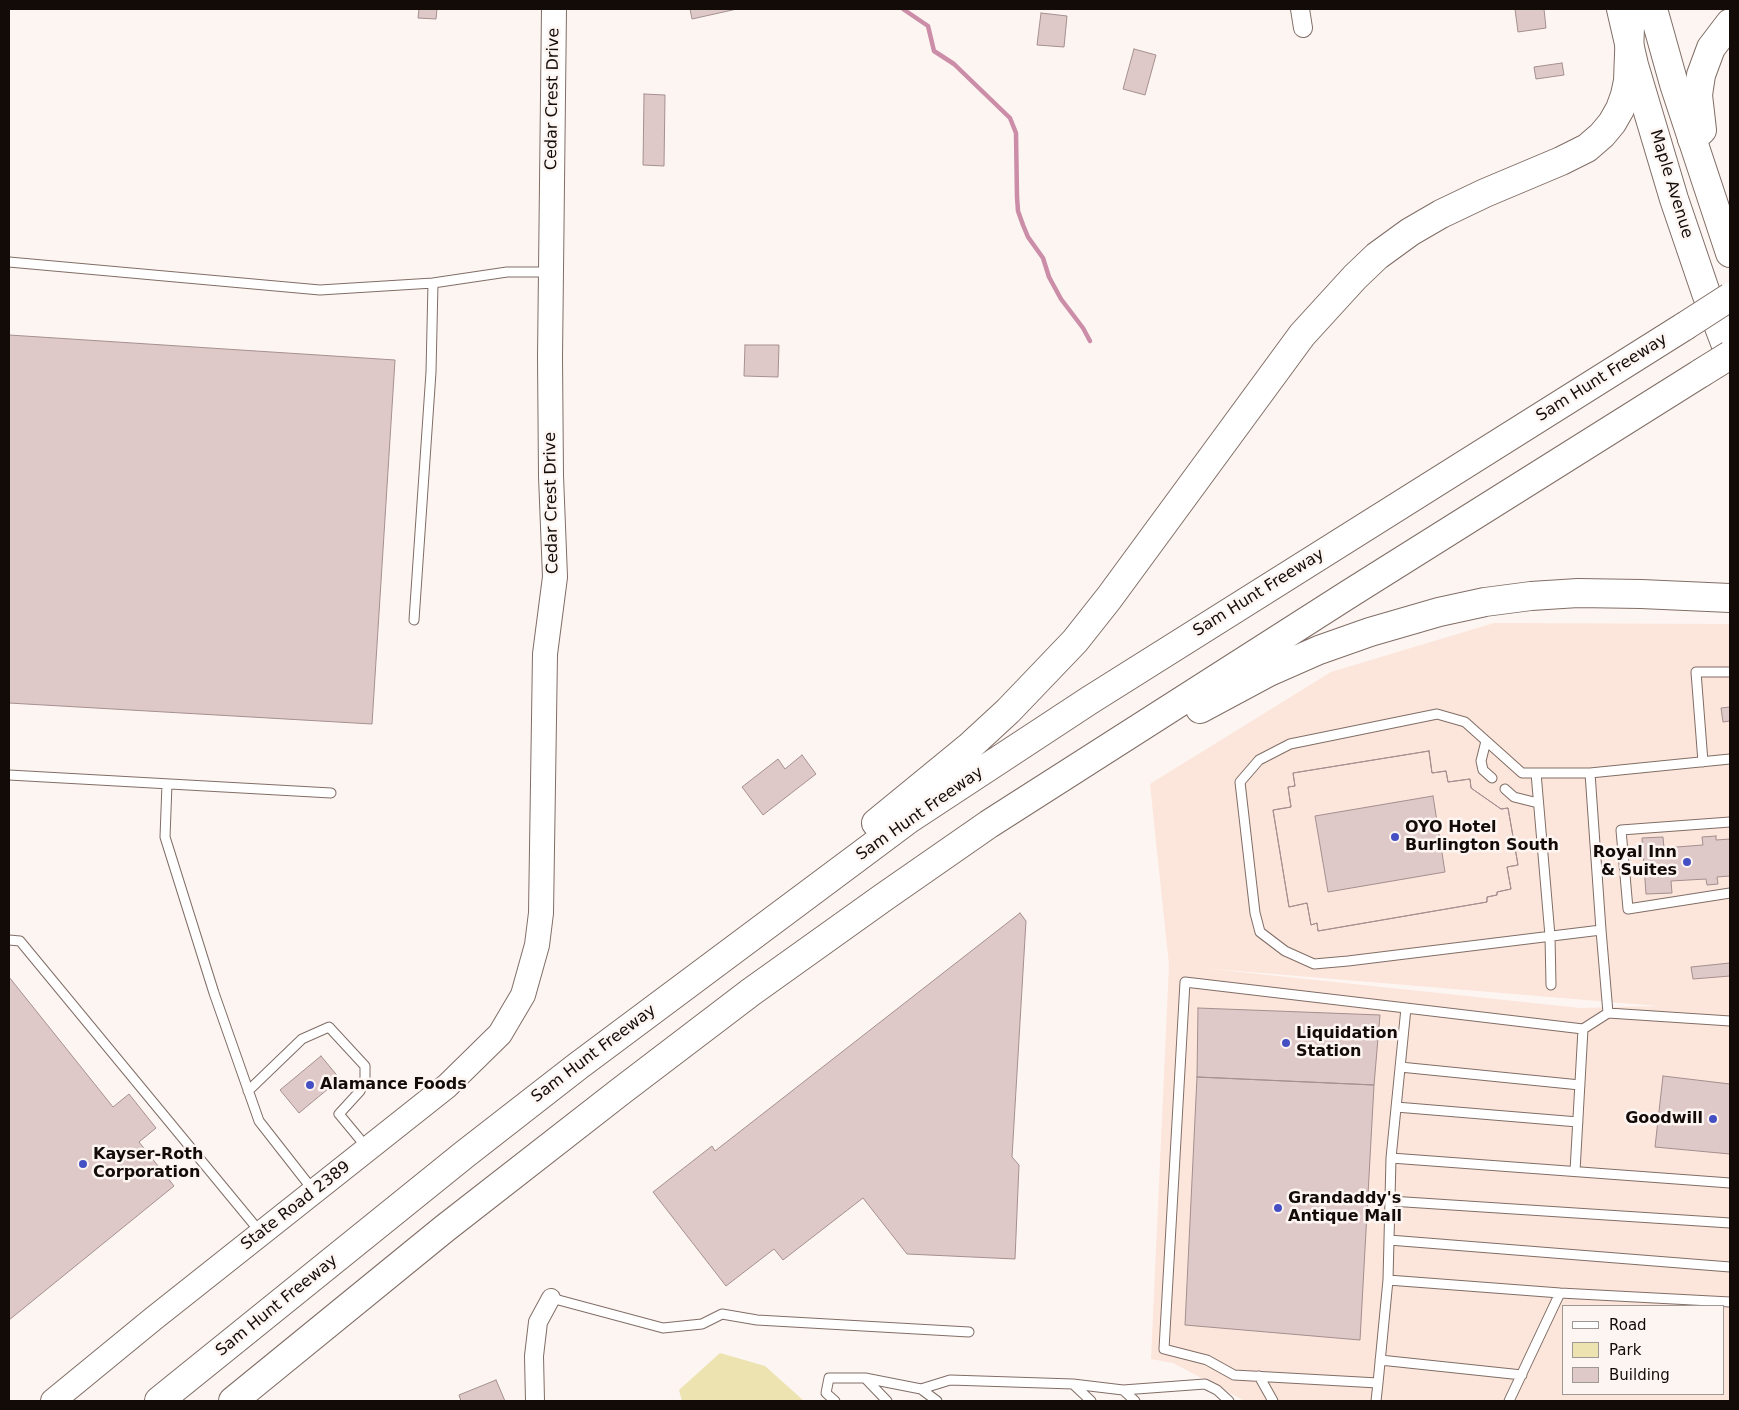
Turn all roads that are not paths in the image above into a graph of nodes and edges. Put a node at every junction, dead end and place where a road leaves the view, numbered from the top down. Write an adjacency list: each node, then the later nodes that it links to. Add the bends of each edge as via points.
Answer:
1 (554, 9): 12 (street, Cedar Crest Drive)
2 (1300, 9): 7 (street)
3 (1621, 9): 8 (main road, Maple Avenue)
4 (1637, 9): 8 (main road)
5 (1653, 9): 9 (main road, Maple Avenue)
6 (1730, 23): 9 (main road, via 1711,48 1700,75 1698,95 1702,130)
7 (1303, 28)
8 (1628, 40): 15 (main road, Maple Avenue, via 1674,199); 38 (main road, via 1625,95 1612,123 1602,135 1587,148 1561,161 1441,214 1410,232 1354,277 1302,335 1109,598 1043,676 970,746)
9 (1692, 139): 10 (main road, Maple Avenue)
10 (1730, 253)
11 (9, 262): 13 (lane, via 320,290)
12 (550, 272): 13 (lane, via 507,272); 37 (street, Cedar Crest Drive, via 554,578 545,654 541,913 538,945)
13 (433, 283): 17 (lane, via 431,372)
14 (1730, 297): 38 (main road, Sam Hunt Freeway, bridge, via 1090,700 909,820)
15 (1730, 356): 29 (main road, bridge)
16 (1730, 598): 29 (main road, via 1578,593 1485,602 1439,612 1319,650 1269,672)
17 (414, 620)
18 (1730, 672): 21 (lane, via 1696,672)
19 (1486, 741): 22 (lane, via 1522,773); 25 (lane, via 1480,761 1483,770); 34 (lane, via 1465,722 1437,714 1290,744 1259,760 1240,782 1254,914 1260,932 1285,951 1314,964)
20 (1730, 759): 21 (lane)
21 (1703, 762): 23 (lane)
22 (1536, 773): 23 (lane); 30 (lane)
23 (1590, 773): 33 (lane)
24 (9, 776): 26 (lane)
25 (1492, 778)
26 (167, 784): 28 (lane); 45 (lane, via 165,837)
27 (1505, 789): 30 (lane, via 1514,797)
28 (331, 793)
29 (1035, 795): 73 (main road, via 892,891 743,998 444,1229)
30 (1538, 803): 34 (lane)
31 (1730, 822): 32 (lane, via 1621,830 1628,909)
32 (1730, 894)
33 (1601, 930): 34 (lane); 40 (lane)
34 (1550, 936): 36 (lane)
35 (9, 940): 55 (lane, via 20,941)
36 (1551, 985)
37 (523, 996): 48 (street, State Road 2389, via 500,1034 447,1086)
38 (670, 996): 72 (main road, Sam Hunt Freeway, via 465,1154)
39 (1406, 1008): 42 (lane); 43 (lane); 65 (lane, via 1185,982 1164,1349 1207,1360 1234,1375)
40 (1608, 1013): 41 (lane); 42 (lane)
41 (1730, 1021)
42 (1584, 1029): 44 (lane)
43 (1400, 1067): 44 (lane); 46 (lane)
44 (1580, 1085): 47 (lane)
45 (248, 1091): 48 (lane, via 302,1039 329,1027 365,1066 365,1080 360,1091 339,1114); 52 (lane, via 259,1121)
46 (1396, 1107): 47 (lane); 49 (lane)
47 (1578, 1122): 50 (lane)
48 (368, 1149): 52 (street, State Road 2389)
49 (1391, 1158): 50 (lane); 53 (lane)
50 (1575, 1171): 51 (lane)
51 (1730, 1183)
52 (315, 1191): 55 (street, State Road 2389)
53 (1390, 1201): 54 (lane); 56 (lane)
54 (1730, 1223)
55 (262, 1233): 71 (street, State Road 2389)
56 (1389, 1240): 57 (lane); 58 (lane)
57 (1730, 1267)
58 (1388, 1280): 59 (lane); 63 (lane)
59 (1560, 1293): 61 (lane); 64 (lane)
60 (551, 1298): 62 (lane, via 663,1328 702,1324 722,1314 756,1320); 74 (street, via 538,1322 534,1356)
61 (1730, 1302)
62 (969, 1332)
63 (1380, 1360): 64 (lane); 67 (lane)
64 (1522, 1375): 83 (lane)
65 (1259, 1376): 67 (lane); 81 (lane)
66 (865, 1378): 69 (lane); 75 (lane, via 829,1378 826,1393); 76 (lane)
67 (1378, 1383): 82 (lane)
68 (1073, 1384): 69 (lane, via 950,1380); 70 (lane); 78 (lane)
69 (921, 1389): 77 (lane)
70 (1123, 1390): 79 (lane); 80 (lane, via 1205,1384)
71 (52, 1401)
72 (159, 1401)
73 (233, 1401)
74 (535, 1401)
75 (835, 1401)
76 (887, 1401)
77 (936, 1401)
78 (1091, 1401)
79 (1135, 1401)
80 (1229, 1401)
81 (1272, 1401)
82 (1376, 1401)
83 (1509, 1401)

